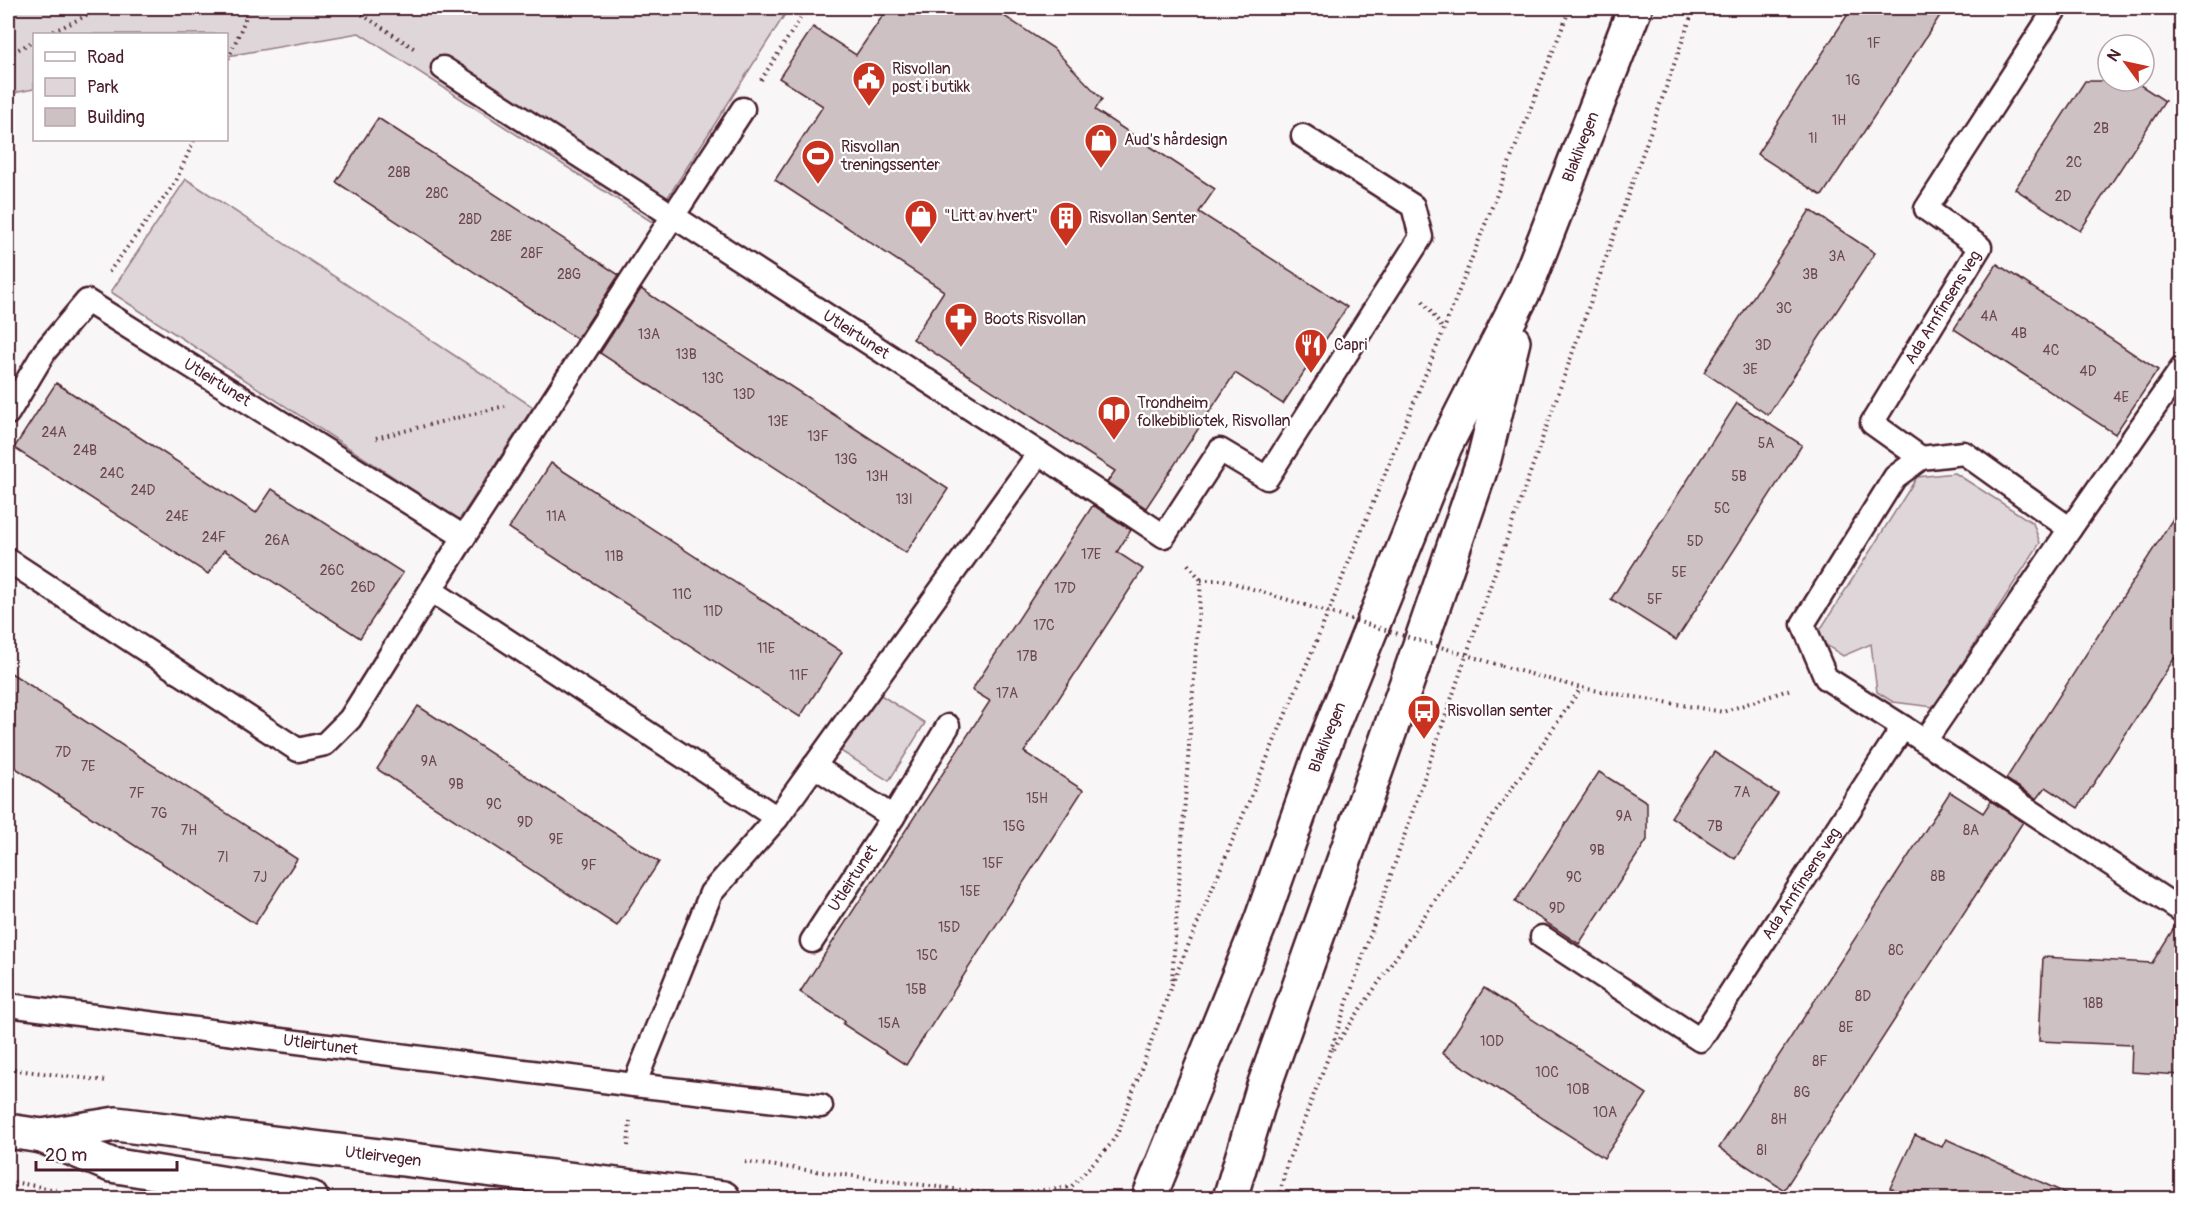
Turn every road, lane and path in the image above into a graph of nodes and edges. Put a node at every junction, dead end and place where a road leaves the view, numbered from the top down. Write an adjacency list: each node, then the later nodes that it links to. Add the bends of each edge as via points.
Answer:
1 (102, 8): 9 (path)
2 (246, 8): 12 (path, via 246,20)
3 (352, 8): 13 (path)
4 (807, 8): 14 (path)
5 (1570, 8): 43 (path, via 1435,351)
6 (1635, 8): 18 (main road, Blaklivegen)
7 (1694, 8): 45 (path)
8 (2055, 8): 25 (lane, Ada Arnfinsens veg, via 1926,209 1980,247 1872,423)
9 (50, 33)
10 (33, 42): 11 (path)
11 (8, 55)
12 (228, 60)
13 (443, 68): 17 (lane, Utleirtunet)
14 (742, 109): 17 (lane)
15 (1303, 136): 27 (lane, via 1413,206 1421,237 1267,478 1220,450)
16 (194, 141): 19 (path, via 175,183)
17 (673, 216): 21 (lane); 24 (lane, Utleirtunet)
18 (1526, 287): 54 (main road, Blaklivegen, via 1445,447 1318,760 1261,921); 55 (main road, Blaklivegen, via 1484,459 1263,1089)
19 (87, 301): 22 (lane, via 45,351); 23 (lane, Utleirtunet)
20 (2181, 368): 26 (lane)
21 (558, 393): 23 (path); 28 (lane)
22 (8, 413)
23 (326, 451): 28 (lane, Utleirtunet)
24 (1039, 453): 27 (lane, Utleirtunet); 37 (lane)
25 (1921, 458): 26 (lane, via 1964,453); 32 (lane, via 1895,477 1803,624)
26 (2070, 529): 36 (lane)
27 (1164, 536): 30 (path)
28 (464, 537): 31 (lane)
29 (8, 560): 31 (lane, via 298,750 326,744 350,719)
30 (1201, 580): 33 (path, bridge, via 1224,580); 43 (path)
31 (432, 591): 39 (lane)
32 (1826, 678): 33 (path, via 1723,712); 35 (lane)
33 (1581, 688): 45 (path)
34 (948, 726): 38 (lane, Utleirtunet)
35 (1903, 727): 36 (lane); 41 (lane, Ada Arnfinsens veg, via 1700,1040)
36 (1925, 741): 40 (lane)
37 (814, 766): 38 (lane); 39 (lane)
38 (893, 817): 42 (lane, Utleirtunet)
39 (777, 818): 46 (lane, via 711,893)
40 (2181, 910)
41 (1542, 937)
42 (812, 941)
43 (1172, 984): 51 (path, via 1119,1130)
44 (8, 1005): 46 (lane, Utleirtunet)
45 (1329, 1055): 56 (path, via 1286,1167)
46 (634, 1085): 47 (lane, Utleirtunet)
47 (821, 1106)
48 (8, 1131): 49 (main road, Utleirvegen)
49 (42, 1136): 50 (main road, Utleirvegen, via 116,1124); 52 (main road, Utleirvegen, via 111,1166)
50 (502, 1186): 53 (main road, Utleirvegen, via 624,1185)
51 (1071, 1187)
52 (311, 1198)
53 (723, 1198)
54 (1149, 1198)
55 (1230, 1198)
56 (1279, 1198)

